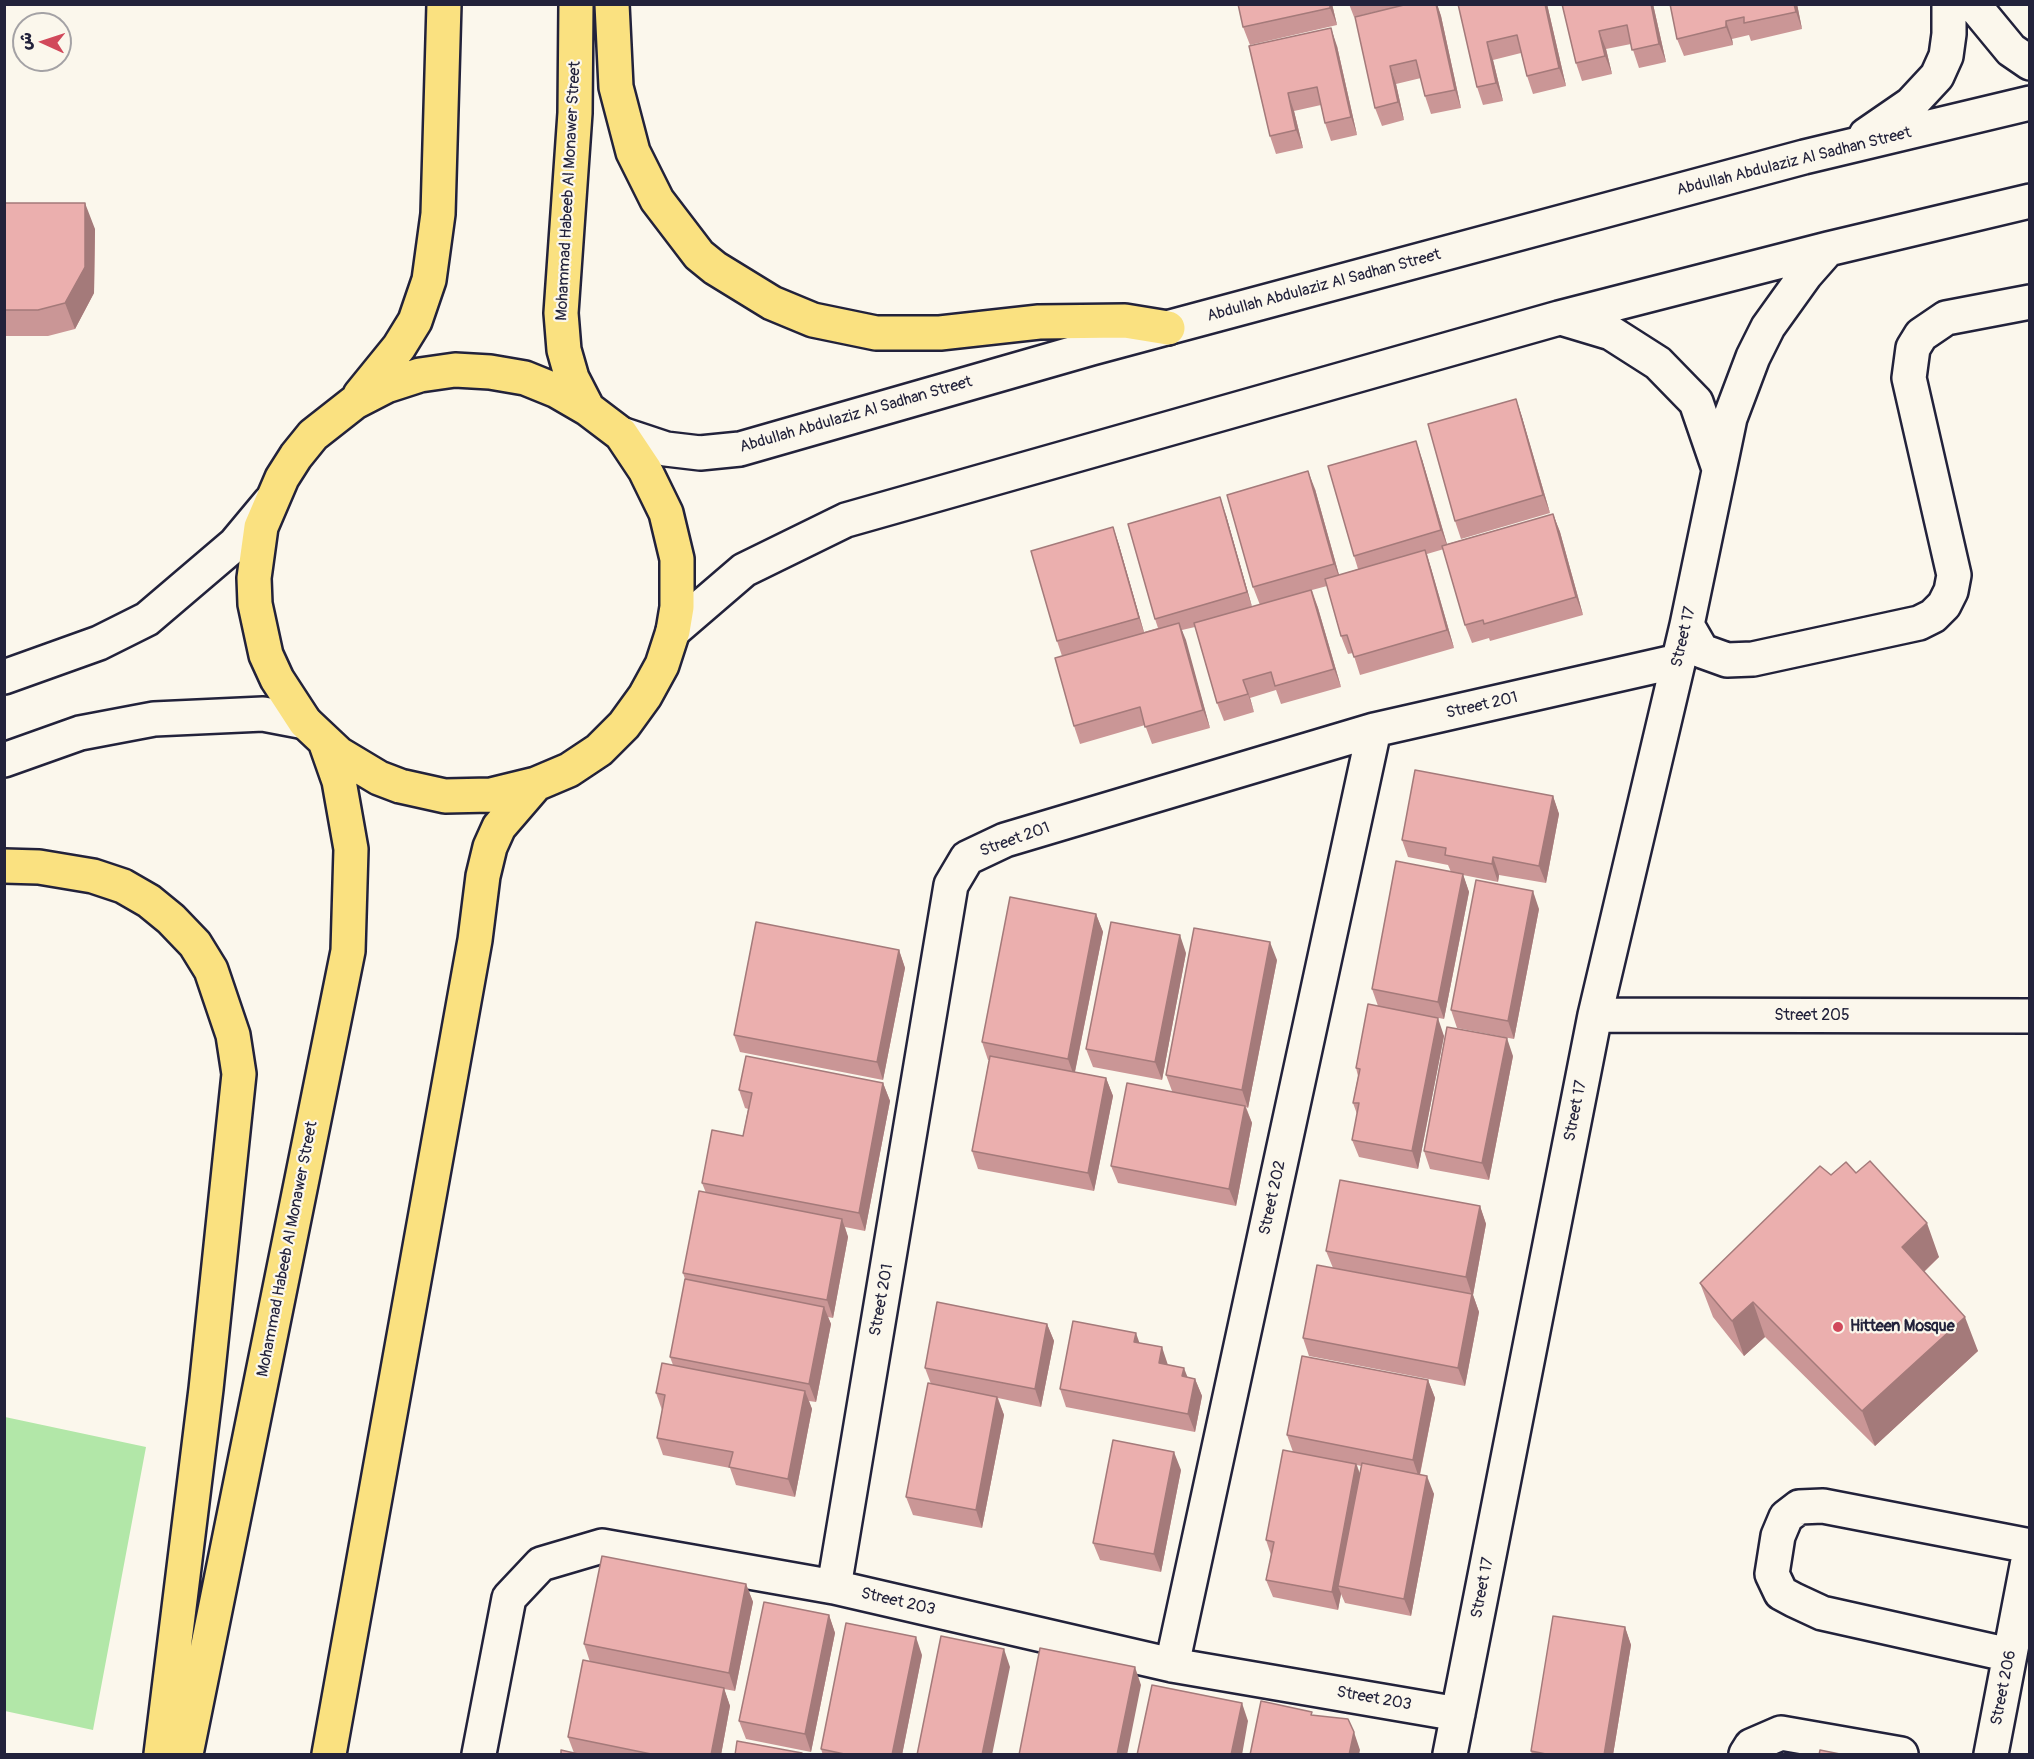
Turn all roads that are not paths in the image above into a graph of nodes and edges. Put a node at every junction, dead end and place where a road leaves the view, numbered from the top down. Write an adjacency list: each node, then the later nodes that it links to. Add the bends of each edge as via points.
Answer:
1 (444, 4): 14 (main road, via 438,214 429,280 415,321)
2 (576, 4): 15 (main road, Mohammad Habeeb Al Monawer Street, via 575,113 561,313 564,350 572,378)
3 (612, 4): 13 (main road, via 616,87 633,152 657,200 699,255 772,303 813,320 876,333 940,333 1039,322 1125,321)
4 (1949, 4): 8 (street, via 1946,56 1925,90 1865,136)
5 (1973, 4): 6 (street, via 2011,50)
6 (2030, 63)
7 (2030, 103): 8 (street, Abdullah Abdulaziz Al Sadhan Street)
8 (1804, 157): 13 (street, Abdullah Abdulaziz Al Sadhan Street)
9 (2030, 201): 10 (street)
10 (1828, 249): 12 (street); 17 (street, Street 17, via 1786,300 1753,357 1730,418)
11 (2030, 302): 19 (street, via 1946,318 1921,335 1913,348 1909,378 1953,575 1951,591 1933,616 1919,623 1753,659 1727,660 1702,651)
12 (1559, 318): 17 (street, via 1611,333 1636,346 1671,375 1696,402); 20 (street, via 846,520 744,570)
13 (1168, 328): 16 (street, Abdullah Abdulaziz Al Sadhan Street, via 740,449 700,453 666,449)
14 (355, 402): 15 (main road, via 398,382 455,370 525,378); 18 (main road, via 313,435 286,471)
15 (588, 409): 16 (main road)
16 (621, 434): 20 (main road, via 657,491 672,536 678,583)
17 (1720, 471): 19 (street, Street 17)
18 (270, 502): 22 (street, via 235,544 147,619 99,643); 24 (main road, via 261,527 254,578 259,630 277,679)
19 (1687, 625): 21 (street, Street 17)
20 (673, 631): 26 (main road, via 662,664 624,725 589,757)
21 (1678, 661): 23 (street, Street 201); 28 (street, Street 17)
22 (4, 677)
23 (1374, 730): 31 (street, Street 201, via 1005,840 968,858 951,885); 33 (street, Street 202)
24 (316, 733): 25 (street, via 263,714 144,720 80,734); 26 (main road, via 358,767 422,792 491,795); 36 (main road, Mohammad Habeeb Al Monawer Street, via 342,791 351,849 348,951)
25 (4, 760)
26 (536, 784): 37 (main road, via 499,828 483,876 475,940)
27 (4, 866): 35 (main road, via 93,876 123,886 148,901 171,919 206,961 233,1035 239,1074 206,1389)
28 (1595, 1015): 29 (street, Street 205); 34 (street, Street 17)
29 (2030, 1016)
30 (2030, 1548): 32 (street, Street 206); 32 (street, via 1823,1506 1799,1507 1786,1517 1778,1536 1772,1574 1781,1593 1794,1600 1822,1613)
31 (834, 1587): 33 (street, Street 203); 38 (street, Street 203, via 602,1546 540,1564 509,1598)
32 (2010, 1655): 42 (street, Street 206)
33 (1172, 1665): 34 (street, Street 203)
34 (1458, 1714): 39 (street, Street 17)
35 (161, 1755)
36 (186, 1755)
37 (329, 1755)
38 (479, 1755)
39 (1450, 1755)
40 (1746, 1755): 41 (street, via 1751,1746 1781,1733)
41 (1901, 1755)
42 (1991, 1755)

